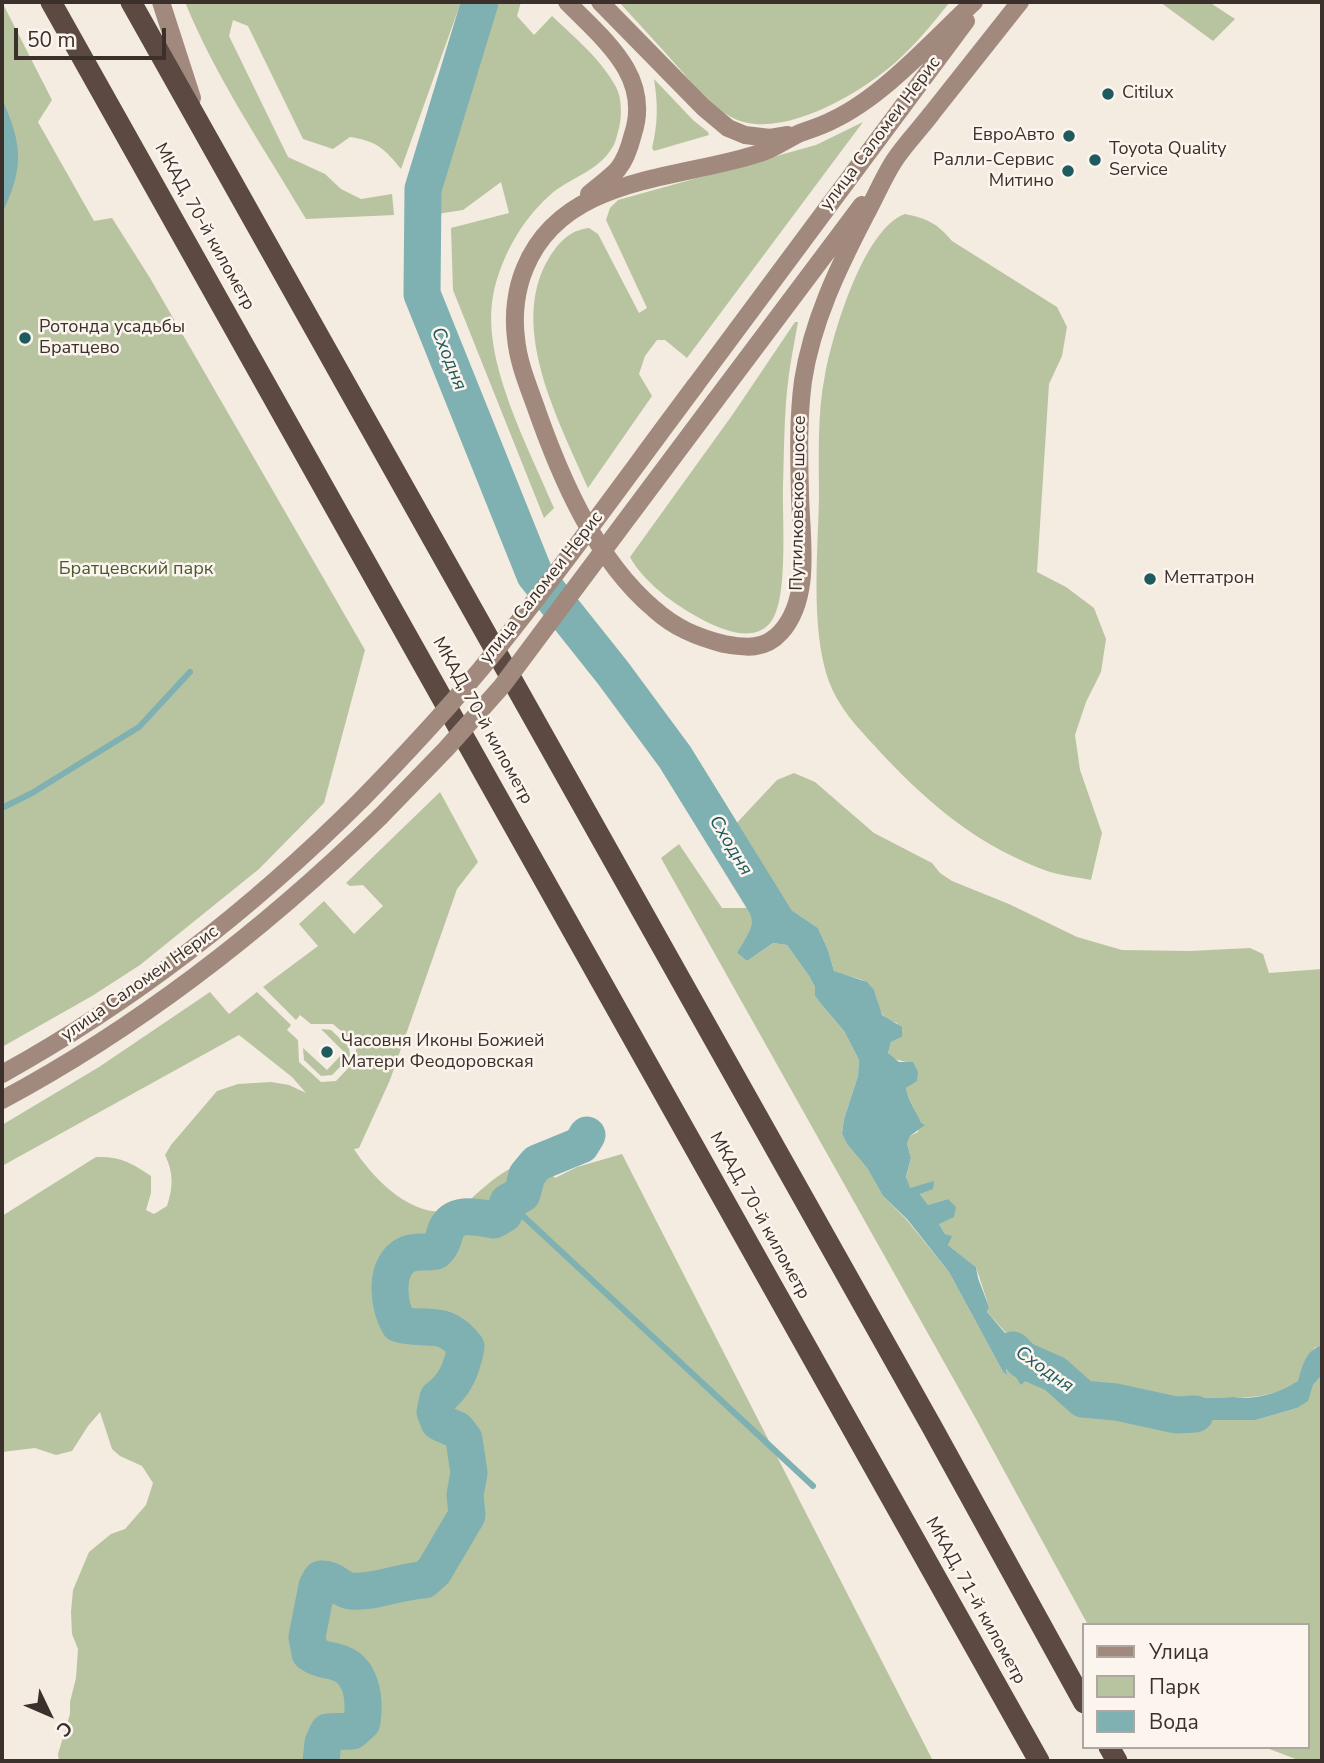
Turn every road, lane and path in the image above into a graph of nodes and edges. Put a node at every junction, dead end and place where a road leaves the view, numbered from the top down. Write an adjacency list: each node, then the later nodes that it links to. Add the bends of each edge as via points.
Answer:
1 (51, 2): 15 (highway, МКАД, 70-й километр)
2 (131, 2): 9 (highway)
3 (161, 2): 9 (main road)
4 (567, 2): 12 (main road, via 624,63 639,108 628,152 617,169)
5 (600, 2): 10 (main road, via 728,128 770,138)
6 (974, 2): 10 (main road, Путилковское шоссе, via 872,97 834,120)
7 (980, 2): 13 (main road, улица Саломеи Нерис, bridge, via 488,659 426,732 317,844 209,938 72,1034)
8 (1020, 2): 11 (main road, Путилковское шоссе)
9 (201, 128): 16 (highway)
10 (798, 134): 12 (main road, Путилковское шоссе, via 764,152 604,193)
11 (893, 163): 12 (main road, Путилковское шоссе, via 842,261 816,325 803,381 800,433 802,577 789,620 778,636 758,647 698,638 653,609 599,544 543,428 523,371 514,315 525,268 540,242); 14 (main road, улица Саломеи Нерис, bridge, via 502,686 446,749 326,870 267,922 105,1040)
12 (573, 208)
13 (2, 1074)
14 (2, 1100)
15 (872, 1464): 17 (highway, МКАД, 71-й километр)
16 (1082, 1699)
17 (1039, 1761)

